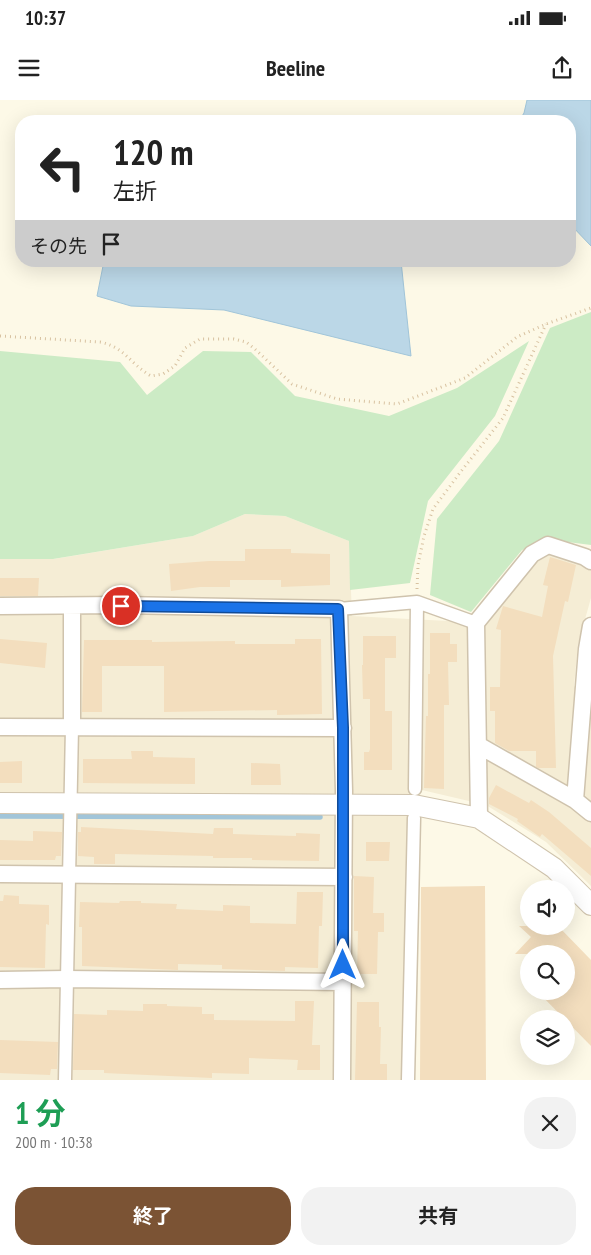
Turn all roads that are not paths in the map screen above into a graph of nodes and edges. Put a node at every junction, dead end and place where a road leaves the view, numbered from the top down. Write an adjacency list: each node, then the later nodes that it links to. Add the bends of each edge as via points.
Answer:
1 (591, 561): 6 (street, via 548,545 532,554)
2 (417, 602): 5 (street); 6 (street); 13 (street)
3 (0, 606): 4 (street)
4 (72, 606): 5 (street); 10 (street)
5 (338, 609): 11 (street)
6 (476, 623): 12 (street)
7 (591, 626): 8 (street, via 587,649)
8 (587, 694): 14 (street)
9 (0, 727): 10 (street)
10 (72, 727): 11 (street); 16 (street)
11 (343, 728): 17 (street)
12 (478, 745): 14 (street); 20 (street)
13 (415, 789)
14 (575, 800): 18 (street)
15 (0, 803): 16 (street)
16 (71, 804): 17 (street); 22 (street)
17 (344, 805): 20 (street, via 414,805); 23 (street)
18 (591, 814)
19 (414, 818): 30 (street)
20 (479, 818): 24 (street, via 554,868)
21 (0, 874): 22 (street)
22 (70, 874): 23 (street); 25 (street)
23 (344, 877): 27 (street)
24 (591, 905)
25 (66, 978): 26 (street); 27 (street); 28 (street)
26 (0, 980)
27 (343, 982): 29 (street)
28 (65, 1080)
29 (342, 1080)
30 (408, 1080)

